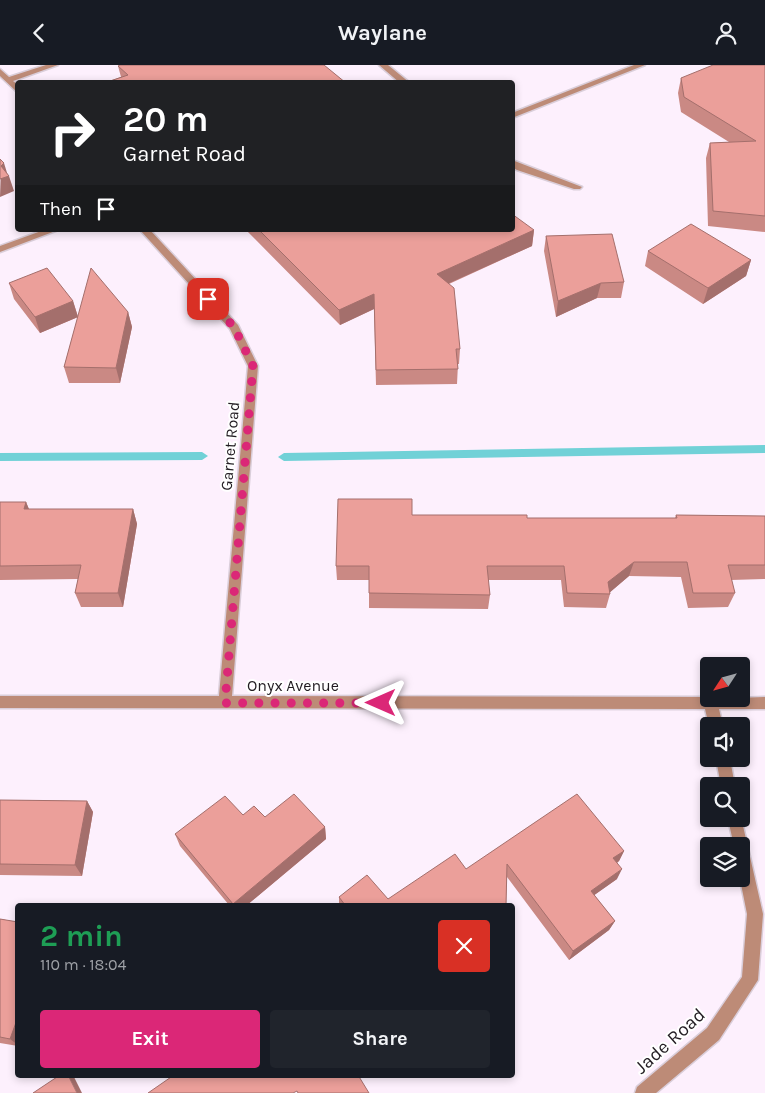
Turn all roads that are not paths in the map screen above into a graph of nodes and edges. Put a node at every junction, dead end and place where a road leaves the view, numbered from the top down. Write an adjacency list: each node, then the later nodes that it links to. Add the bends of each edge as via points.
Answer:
1 (54, 65): 5 (street)
2 (383, 65): 6 (street)
3 (641, 65): 8 (street)
4 (0, 71): 5 (street)
5 (8, 80): 7 (street)
6 (402, 80)
7 (15, 88)
8 (515, 115)
9 (515, 165): 10 (street)
10 (577, 187)
11 (47, 232): 13 (street)
12 (147, 232): 15 (street, Garnet Road, via 234,327 253,366)
13 (0, 249)
14 (0, 702): 15 (street, Onyx Avenue)
15 (225, 703): 16 (street, Onyx Avenue)
16 (700, 703)
17 (750, 703): 18 (street, Onyx Avenue)
18 (765, 703)
19 (749, 887): 20 (street, Jade Road, via 755,914 750,979 713,1034)
20 (643, 1093)

